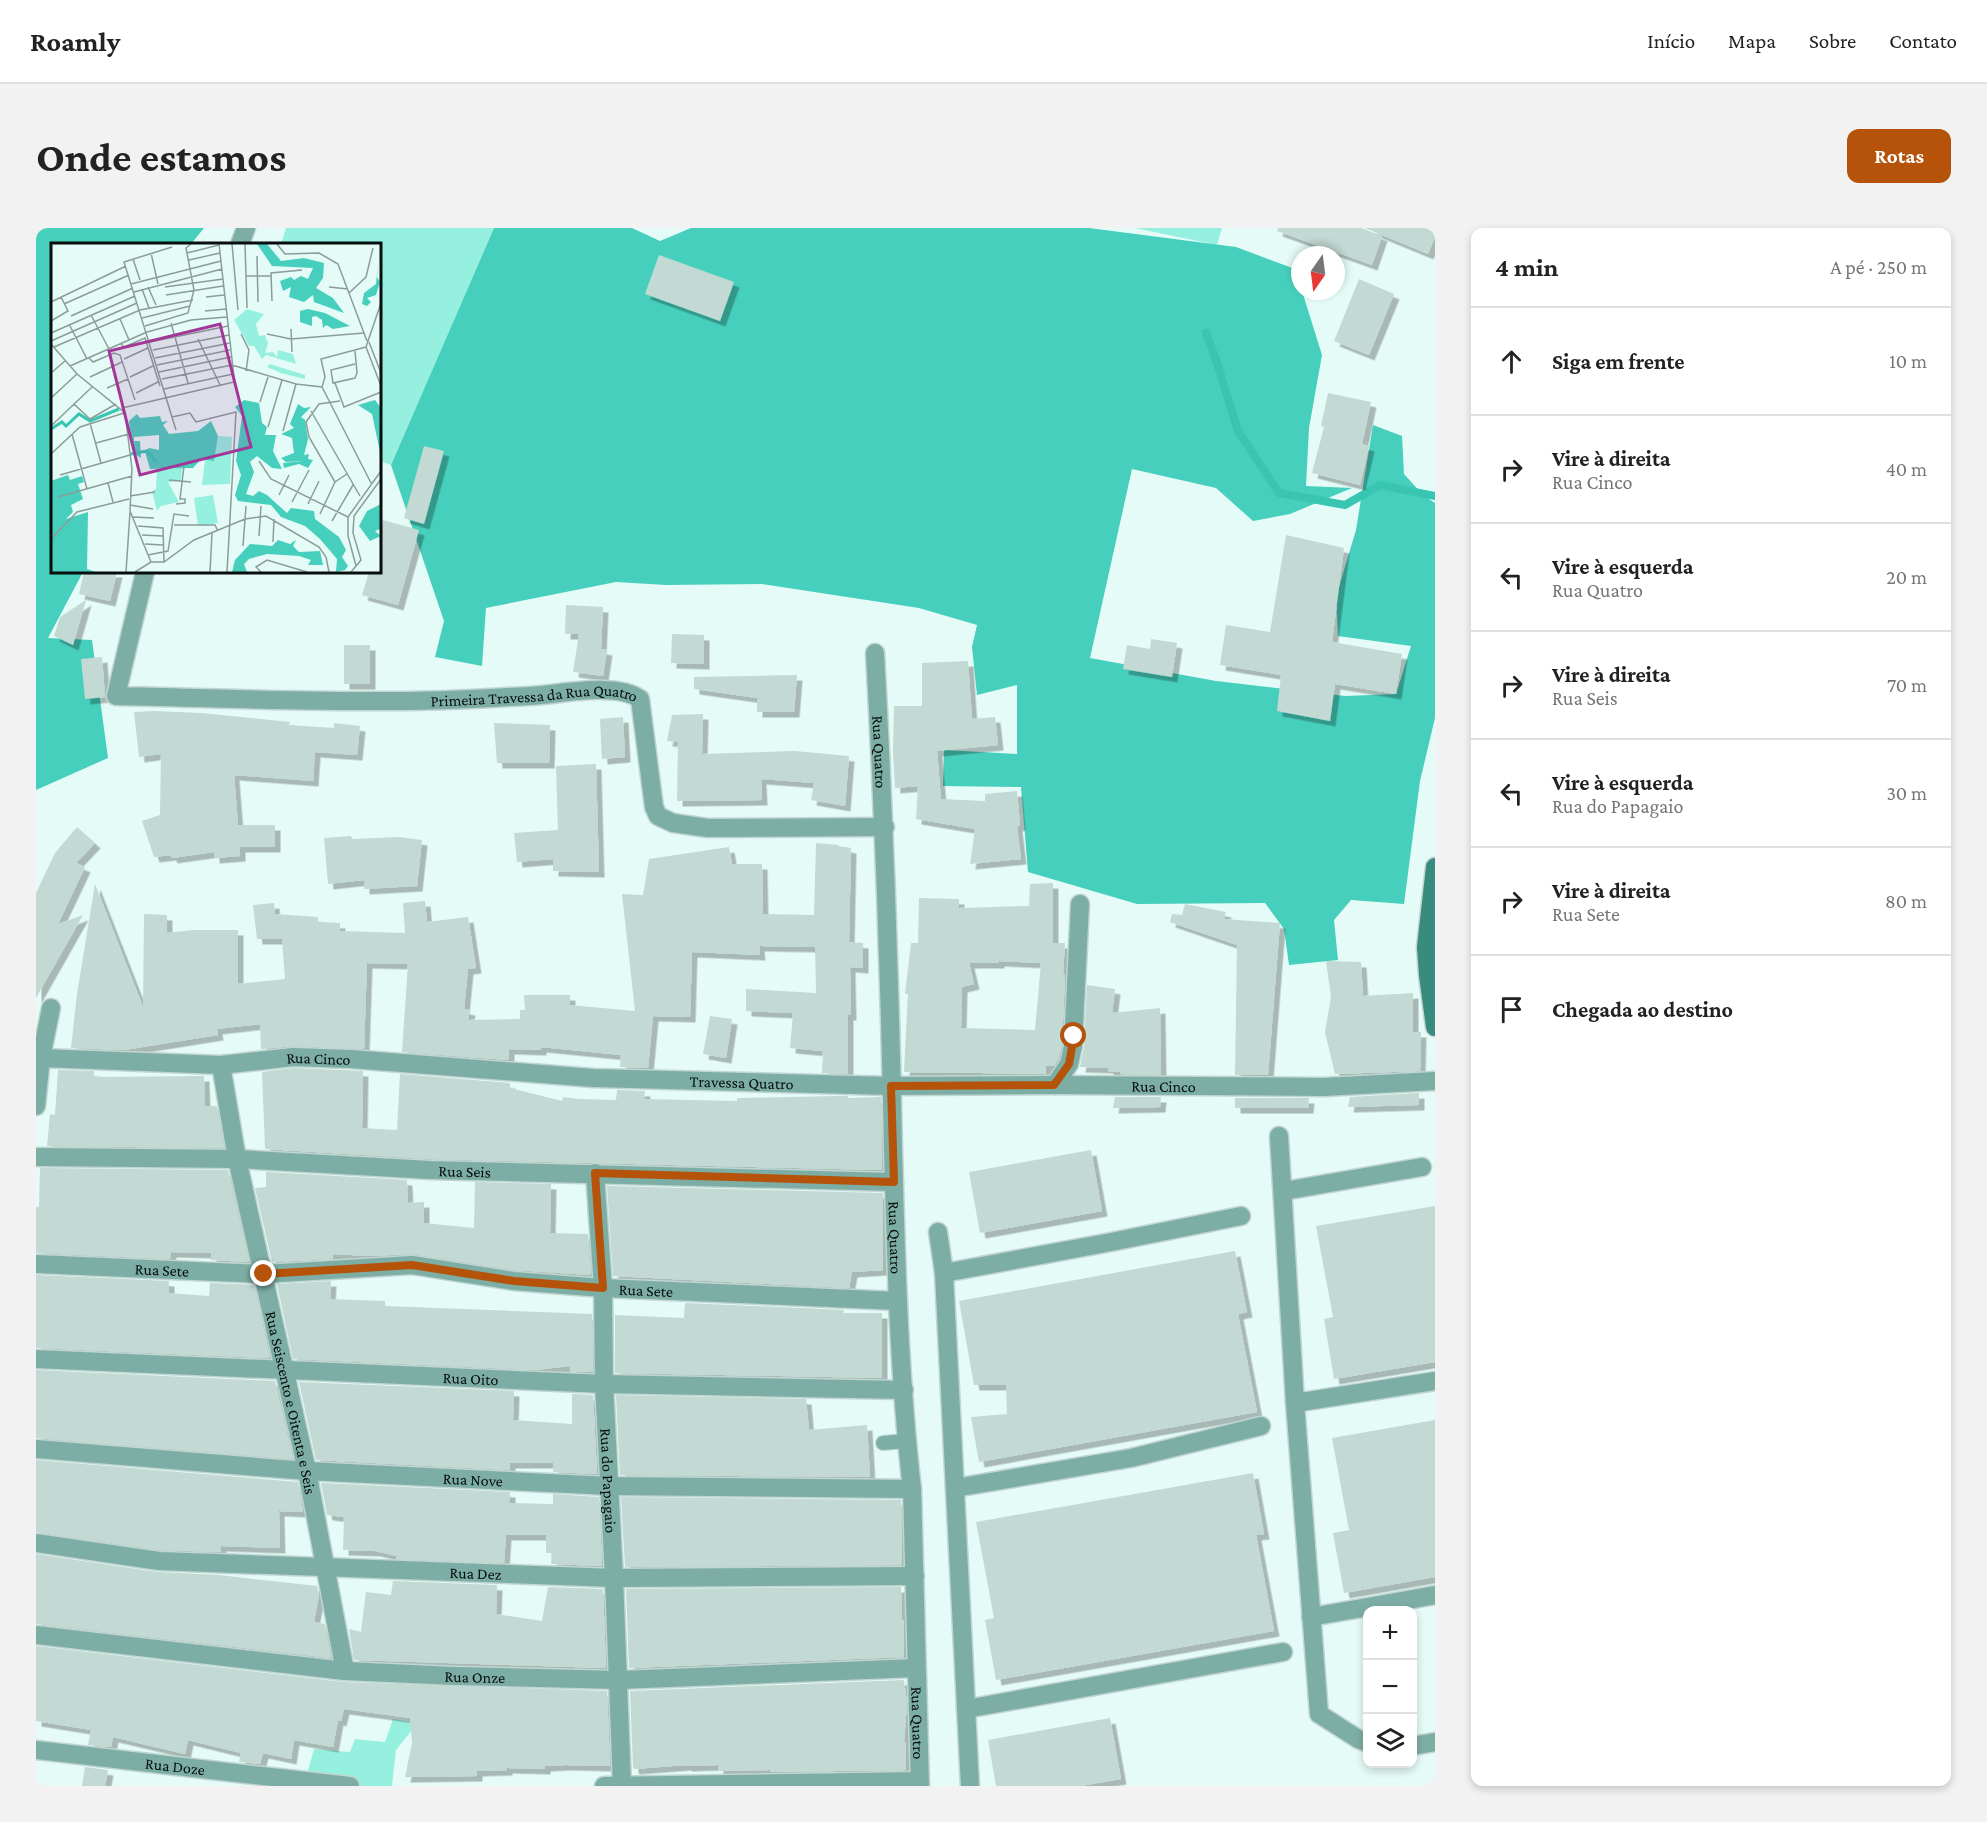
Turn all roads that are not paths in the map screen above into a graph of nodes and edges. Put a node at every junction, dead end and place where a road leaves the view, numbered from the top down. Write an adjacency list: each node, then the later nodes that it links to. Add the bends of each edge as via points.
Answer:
1 (246, 228): 2 (street)
2 (240, 243)
3 (145, 573): 5 (street, Primeira Travessa da Rua Quatro, via 116,696 402,701 621,691 640,699 657,816 673,823 708,828)
4 (875, 653): 5 (street, Rua Quatro)
5 (885, 827): 15 (street, Rua Quatro)
6 (1435, 867): 9 (main road, via 1426,947)
7 (1080, 904): 14 (street, via 1073,1046 1069,1064)
8 (51, 1008): 10 (street)
9 (1434, 1017)
10 (41, 1058): 11 (street, Rua Cinco); 16 (street)
11 (221, 1065): 12 (street, Rua Cinco, via 293,1057 351,1059); 19 (street, Rua Seiscento e Oitenta e Seis)
12 (593, 1078): 15 (street, Travessa Quatro)
13 (1435, 1082): 14 (street, Rua Cinco, via 1324,1088)
14 (1054, 1085): 15 (street, Rua Cinco)
15 (891, 1086): 22 (street, Rua Quatro)
16 (36, 1106)
17 (1279, 1136): 23 (street)
18 (36, 1157): 19 (street, Rua Seis)
19 (237, 1159): 21 (street, Rua Seis, via 430,1170); 28 (street, Rua Seiscento e Oitenta e Seis)
20 (1422, 1167): 23 (street)
21 (595, 1173): 22 (street, Rua Seis); 29 (street, Rua do Papagaio)
22 (894, 1182): 30 (street, Rua Quatro)
23 (1284, 1191): 36 (street)
24 (1241, 1216): 27 (street)
25 (938, 1232): 27 (street)
26 (36, 1264): 28 (street, Rua Sete)
27 (944, 1273): 43 (street)
28 (264, 1274): 29 (street, Rua Sete, via 412,1265 514,1281); 32 (street, Rua Seiscento e Oitenta e Seis)
29 (603, 1288): 30 (street, Rua Sete); 34 (street, Rua do Papagaio)
30 (898, 1301): 35 (street, Rua Quatro)
31 (36, 1359): 32 (street, Rua Oito)
32 (284, 1369): 34 (street, Rua Oito); 41 (street, Rua Seiscento e Oitenta e Seis)
33 (1435, 1382): 36 (street)
34 (604, 1384): 35 (street, Rua Oito); 42 (street, Rua do Papagaio)
35 (904, 1390): 38 (street, Rua Quatro)
36 (1295, 1403): 50 (street)
37 (1261, 1426): 43 (street, via 1131,1458)
38 (906, 1441): 39 (lane); 44 (street, Rua Quatro)
39 (883, 1443)
40 (36, 1449): 41 (street, Rua Nove)
41 (307, 1471): 42 (street, Rua Nove); 46 (street, Rua Seiscento e Oitenta e Seis)
42 (609, 1486): 44 (street, Rua Nove); 48 (street, Rua do Papagaio)
43 (955, 1488): 56 (street)
44 (912, 1489): 47 (street, Rua Quatro)
45 (36, 1543): 46 (street, Rua Dez, via 159,1561)
46 (326, 1566): 48 (street, Rua Dez); 54 (street, Rua Seiscento e Oitenta e Seis)
47 (915, 1576): 48 (street, Rua Dez); 53 (street, Rua Quatro)
48 (614, 1578): 55 (street, Rua do Papagaio)
49 (1435, 1595): 50 (street)
50 (1311, 1617): 57 (street, via 1319,1714)
51 (36, 1635): 54 (street, Rua Onze)
52 (1282, 1652): 56 (street)
53 (916, 1668): 55 (street, Rua Onze); 61 (street, Rua Quatro)
54 (345, 1671): 55 (street, Rua Onze)
55 (619, 1680): 64 (street, Rua do Papagaio)
56 (966, 1709): 65 (street)
57 (1363, 1741)
58 (1435, 1742): 59 (street)
59 (1417, 1745)
60 (36, 1750): 62 (street, Rua Doze)
61 (920, 1784): 64 (street)
62 (350, 1786)
63 (604, 1786): 64 (street)
64 (622, 1786)
65 (970, 1786)

